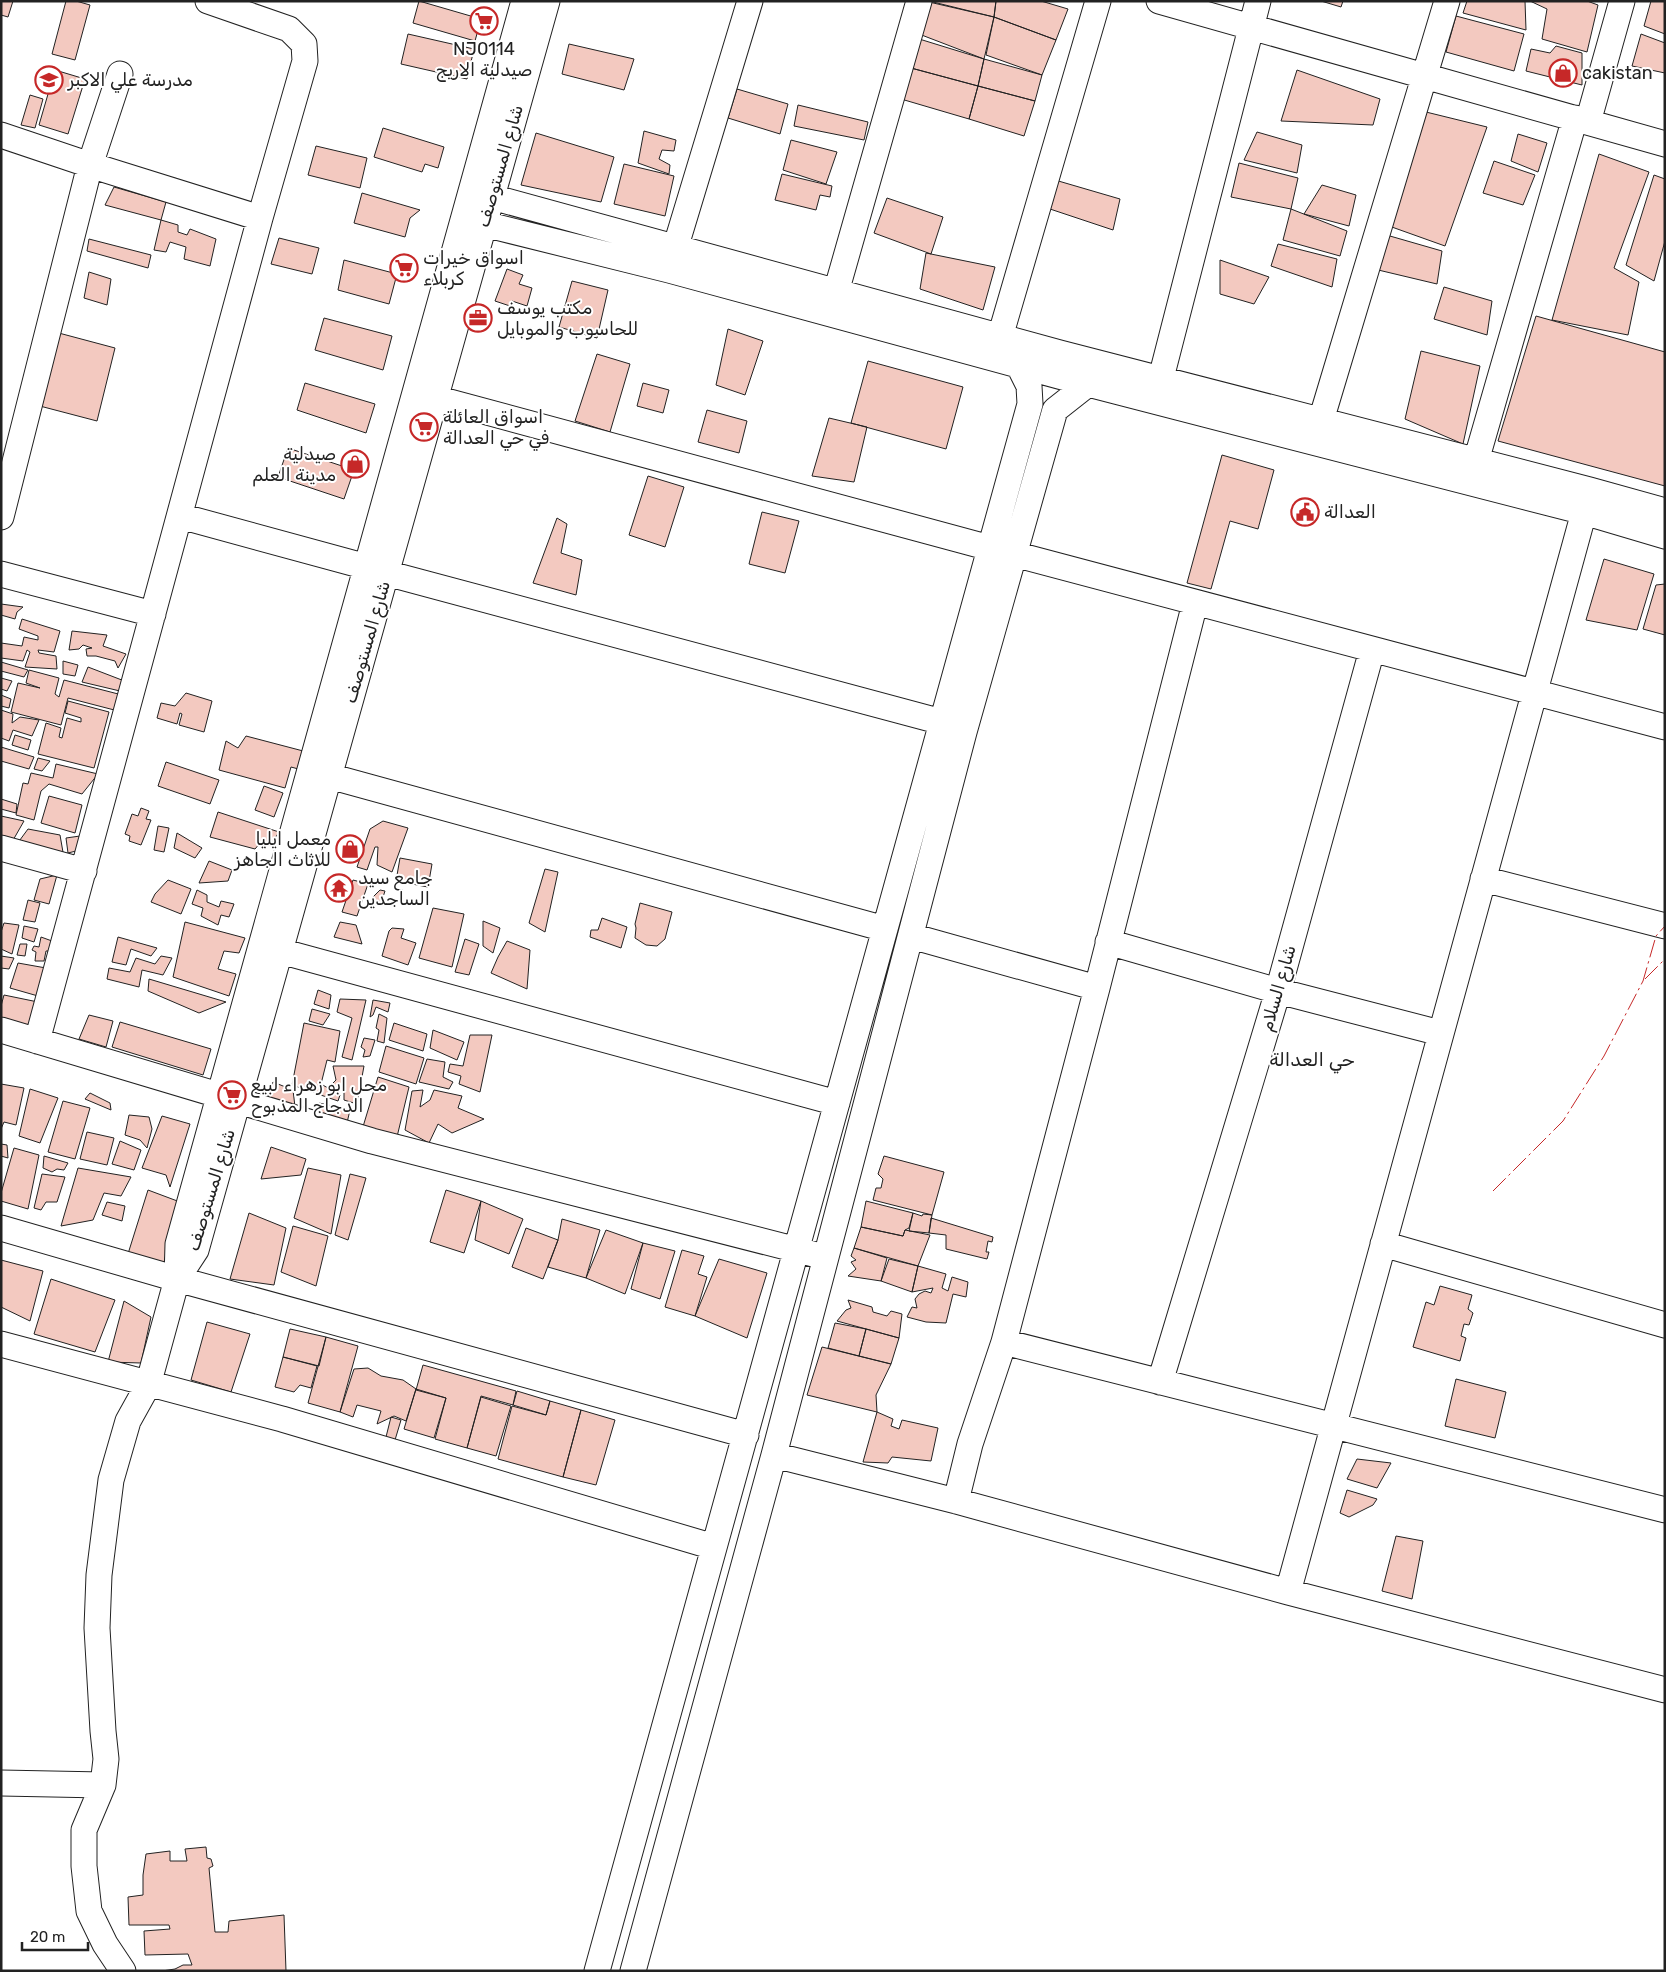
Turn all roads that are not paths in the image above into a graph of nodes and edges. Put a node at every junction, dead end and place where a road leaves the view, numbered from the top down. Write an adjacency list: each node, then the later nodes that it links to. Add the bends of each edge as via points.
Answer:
1 (208, 1): 19 (street, via 289,29 304,44 305,61)
2 (524, 1): 31 (street, شارع المستوصف)
3 (546, 1): 18 (street, شارع المستوصف)
4 (750, 1): 21 (street)
5 (919, 1): 22 (street)
6 (1098, 1): 23 (street)
7 (1159, 1): 11 (street)
8 (1258, 1): 11 (street)
9 (1447, 1): 13 (street)
10 (1622, 1): 14 (street)
11 (1250, 27): 13 (street); 25 (street)
12 (120, 74): 17 (street)
13 (1424, 76): 14 (street); 30 (street)
14 (1582, 120): 16 (street); 32 (street)
15 (1, 136): 17 (street)
16 (1665, 144)
17 (90, 165): 19 (street); 36 (street)
18 (492, 197): 20 (street, شارع المستوصف); 21 (street)
19 (260, 218): 35 (street)
20 (484, 224): 21 (street); 27 (street, شارع المستوصف)
21 (672, 259): 22 (street); 24 (street)
22 (836, 292): 23 (street)
23 (1000, 337): 25 (street)
24 (1019, 366): 26 (street); 28 (street, via 1029,386)
25 (1161, 378): 30 (street)
26 (1088, 384): 29 (street); 30 (street)
27 (435, 398): 31 (street, شارع المستوصف); 38 (street)
28 (1030, 404): 29 (street); 38 (street)
29 (1055, 410): 39 (street)
30 (1317, 433): 32 (street); 34 (street)
31 (410, 450): 40 (street, شارع المستوصف)
32 (1476, 461): 33 (street)
33 (1665, 511)
34 (1584, 512): 37 (street); 46 (street)
35 (180, 516): 40 (street); 43 (street)
36 (1, 517)
37 (1665, 536)
38 (990, 548): 47 (street)
39 (1014, 554): 42 (street); 55 (street)
40 (376, 570): 45 (street, شارع المستوصف); 47 (street)
41 (1, 574): 43 (street)
42 (1195, 603): 44 (street); 56 (street)
43 (153, 614): 51 (street)
44 (1372, 650): 46 (street); 59 (street, شارع السلام)
45 (350, 664): 49 (street, شارع المستوصف); 63 (street, شارع المستوصف)
46 (1534, 692): 48 (street); 52 (street)
47 (942, 722): 54 (street)
48 (1665, 727)
49 (329, 776): 54 (street); 57 (street, شارع المستوصف)
50 (1, 848): 51 (street)
51 (84, 871): 62 (street)
52 (1483, 879): 53 (street); 61 (street)
53 (1665, 926)
54 (885, 929): 64 (street)
55 (911, 936): 58 (street); 68 (street)
56 (1108, 942): 58 (street); 59 (street)
57 (280, 951): 63 (street, شارع المستوصف); 64 (street)
58 (1097, 988): 71 (street)
59 (1278, 991): 61 (street); 73 (street, شارع السلام)
60 (1, 1030): 62 (street)
61 (1440, 1033): 66 (street)
62 (37, 1041): 63 (street)
63 (228, 1099): 67 (street, via 372,1141); 69 (street, شارع المستوصف, via 196,1250)
64 (837, 1103): 67 (street)
65 (1, 1228): 69 (street)
66 (1383, 1244): 70 (street); 75 (street)
67 (796, 1250): 68 (street); 76 (street)
68 (827, 1257): 77 (street)
69 (177, 1279): 74 (street, شارع المستوصف); 76 (street)
70 (1665, 1325)
71 (1004, 1342): 73 (street); 78 (street, via 970,1444)
72 (1, 1344): 74 (street)
73 (1160, 1382): 75 (street)
74 (148, 1385): 80 (street, via 282,1419); 84 (street, شارع المستوصف, via 128,1421 111,1480 99,1575 97,1628 106,1759)
75 (1333, 1426): 79 (street); 81 (street)
76 (746, 1435): 80 (street)
77 (774, 1455): 78 (street); 86 (street)
78 (956, 1501): 81 (street)
79 (1665, 1510)
80 (714, 1547): 85 (street)
81 (1288, 1592): 82 (street)
82 (1665, 1690)
83 (1, 1783): 84 (street)
84 (102, 1785): 87 (street, شارع المستوصف, via 84,1830 89,1911)
85 (623, 1876): 86 (street); 88 (street)
86 (656, 1886): 89 (street)
87 (123, 1971)
88 (598, 1971)
89 (633, 1971)

